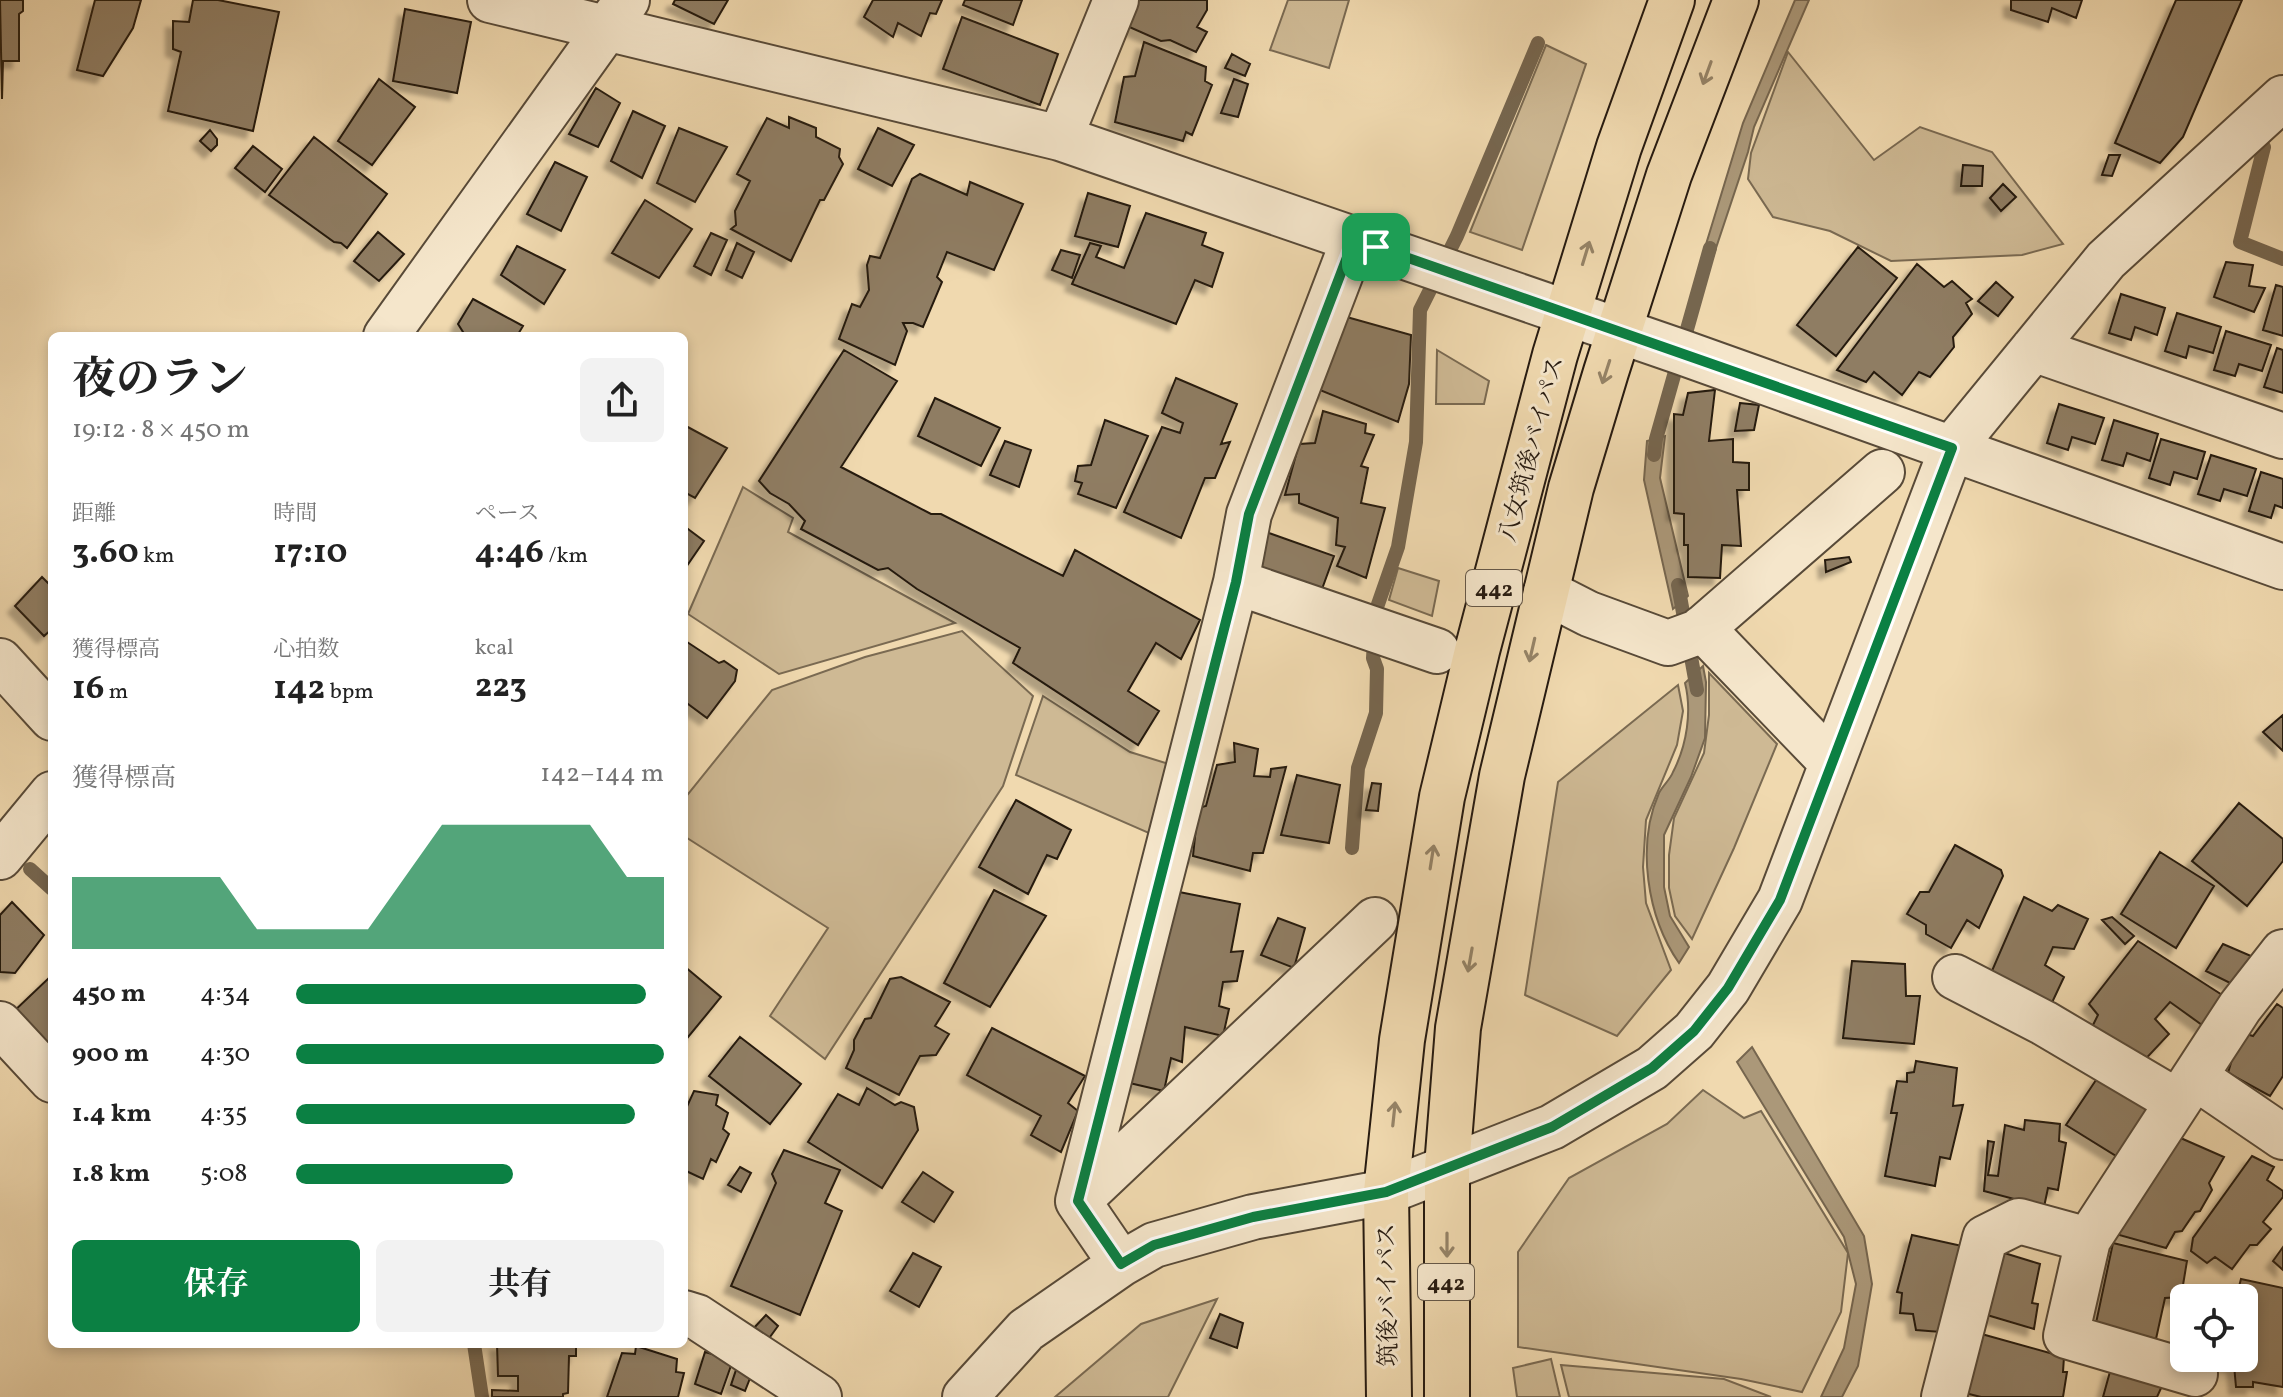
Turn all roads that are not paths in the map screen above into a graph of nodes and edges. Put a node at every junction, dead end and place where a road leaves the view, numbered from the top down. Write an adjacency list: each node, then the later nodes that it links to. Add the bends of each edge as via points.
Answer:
1 (490, 0): 5 (street)
2 (1116, 0): 7 (street)
3 (1672, 0): 9 (highway, 八女筑後バイパス / 442, one-way to 3, via 1619,147)
4 (1736, 0): 11 (highway, 八女筑後バイパス / 442, one-way to 11, via 1669,175)
5 (617, 14): 7 (street); 10 (street)
6 (2283, 98): 12 (street, via 2106,260)
7 (1060, 138): 8 (street)
8 (1354, 239): 9 (street); 17 (street, via 1249,514)
9 (1570, 314): 11 (street); 34 (highway, 八女筑後バイパス / 442, one-way to 9, via 1402,1040 1442,797)
10 (389, 332)
11 (1620, 332): 14 (street); 18 (highway, 八女筑後バイパス / 442, one-way to 18, via 1571,488)
12 (2033, 349): 13 (street); 14 (street)
13 (2283, 436)
14 (1952, 448): 16 (street); 23 (street)
15 (1882, 472): 19 (street)
16 (2283, 567)
17 (1236, 582): 20 (street); 35 (street)
18 (1546, 592): 19 (street, via 1668,643); 33 (highway, 八女筑後バイパス / 442, one-way to 33, via 1502,776 1458,1028)
19 (1702, 628): 23 (street)
20 (1437, 651)
21 (0, 661): 22 (street)
22 (48, 714)
23 (1832, 763): 33 (street, via 1780,900 1728,988 1694,1031 1652,1068 1552,1127)
24 (48, 799): 25 (street)
25 (0, 857)
26 (1375, 920): 35 (street)
27 (2283, 952): 31 (street)
28 (1955, 977): 31 (street)
29 (0, 1024): 30 (street)
30 (48, 1076)
31 (2187, 1089): 32 (street); 36 (street)
32 (2283, 1137)
33 (1447, 1167): 34 (street); 43 (highway, 442, one-way to 43)
34 (1386, 1192): 37 (street, via 1253,1217 1154,1245); 42 (highway, 筑後バイパス / 442)
35 (1078, 1201): 37 (street)
36 (2088, 1240): 39 (street, via 2066,1336); 44 (street, via 2019,1221 1985,1238)
37 (1121, 1264): 41 (street, via 1026,1330)
38 (688, 1314): 40 (street)
39 (2195, 1374)
40 (819, 1397)
41 (965, 1397)
42 (1389, 1397)
43 (1447, 1397)
44 (1944, 1397)

